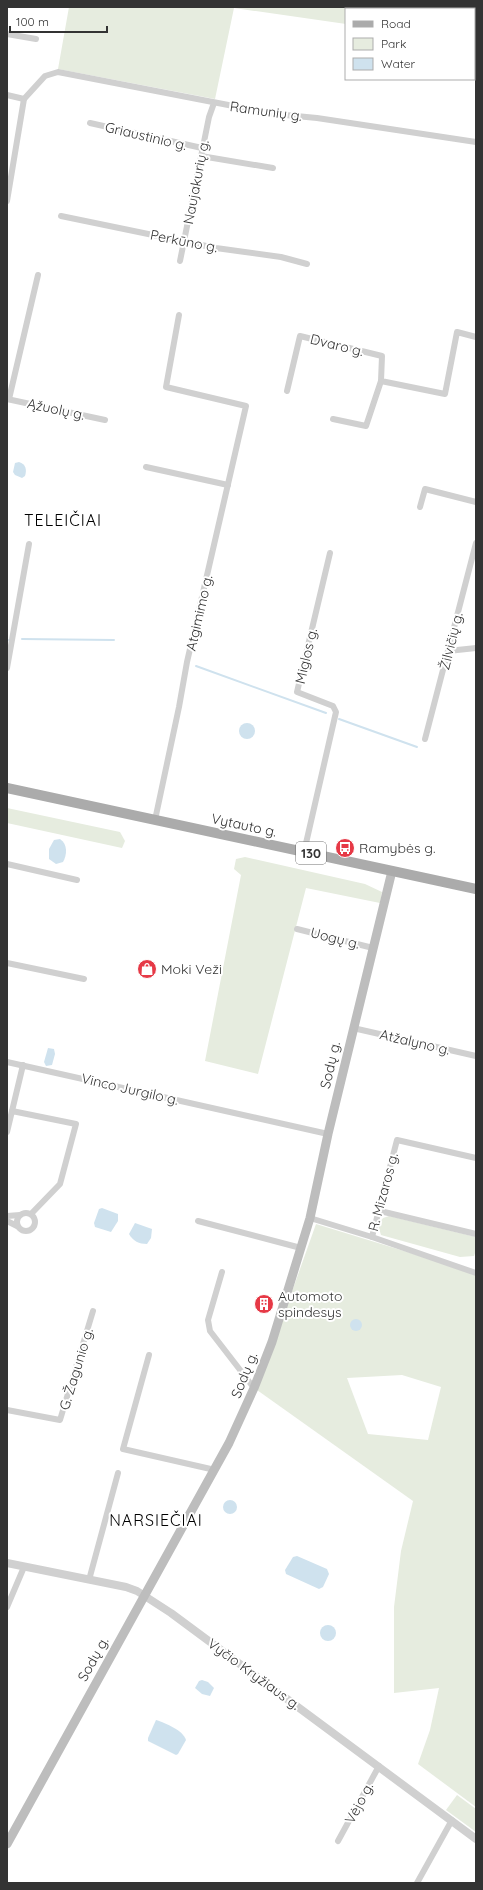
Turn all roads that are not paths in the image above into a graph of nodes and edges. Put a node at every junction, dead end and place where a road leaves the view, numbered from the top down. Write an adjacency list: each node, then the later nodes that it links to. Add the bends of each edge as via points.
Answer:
1 (7, 34): 2 (street)
2 (36, 39)
3 (7, 95): 4 (street)
4 (24, 99): 5 (street, Ramunių g., via 45,76 58,72); 11 (street)
5 (214, 103): 7 (street, Ramunių g.); 8 (street, Naujakurių g.)
6 (90, 124): 8 (street, Griaustinio g.)
7 (476, 142)
8 (202, 148): 9 (street, Naujakurių g.)
9 (201, 156): 10 (street, Griaustinio g.); 14 (street, Naujakurių g.)
10 (273, 168)
11 (10, 169): 12 (street)
12 (7, 201)
13 (61, 216): 14 (street, Perkūno g.)
14 (184, 241): 15 (street, Naujakurių g.); 16 (street, Perkūno g., via 281,257)
15 (180, 261)
16 (307, 264)
17 (38, 275): 22 (street)
18 (180, 315): 26 (street, Atgimimo g., via 166,387 246,406)
19 (476, 337): 20 (street, via 457,332 445,394)
20 (381, 381): 21 (street, Dvaro g., via 382,356 300,336); 23 (street, Dvaro g., via 366,426)
21 (287, 391)
22 (8, 399): 24 (street, Ąžuolų g.)
23 (333, 419)
24 (104, 420)
25 (146, 467): 26 (street)
26 (228, 485): 37 (street, Atgimimo g.)
27 (476, 502): 28 (street, via 425,489)
28 (420, 507)
29 (476, 543): 33 (street, Žilvičių g.)
30 (29, 544): 34 (street)
31 (330, 553): 38 (street, Miglos g., via 297,692 333,706 336,712)
32 (476, 648): 33 (street)
33 (448, 651): 35 (street, Žilvičių g.)
34 (7, 668)
35 (425, 739)
36 (7, 788): 37 (main road, Vytauto g. / 130)
37 (155, 820): 38 (main road, Vytauto g. / 130)
38 (304, 852): 40 (main road, Vytauto g. / 130)
39 (7, 864): 41 (street)
40 (392, 871): 42 (main road, Vytauto g. / 130); 44 (main road, Sodų g.)
41 (77, 880)
42 (476, 889)
43 (297, 929): 44 (street, Uogų g.)
44 (373, 948): 47 (main road, Sodų g.)
45 (7, 963): 46 (street)
46 (84, 980)
47 (353, 1028): 48 (street, Atžalyno g.); 53 (main road, Sodų g.)
48 (476, 1056)
49 (7, 1062): 50 (street, Vinco Jurgilo g.)
50 (23, 1065): 51 (street); 53 (street, Vinco Jurgilo g.)
51 (12, 1111): 52 (street); 56 (street, via 76,1124 60,1184)
52 (7, 1132)
53 (328, 1134): 59 (main road, Sodų g.)
54 (476, 1158): 55 (street, R. Mizaros g., via 397,1140)
55 (380, 1211): 63 (street); 64 (street, R. Mizaros g.)
56 (31, 1214): 57 (street, via 25,1212); 62 (street, via 35,1221 32,1229 24,1231)
57 (20, 1215): 58 (street); 62 (street, via 16,1220)
58 (7, 1216)
59 (310, 1218): 64 (street, R. Mizaros g.); 65 (main road, Sodų g.)
60 (7, 1221): 62 (street)
61 (198, 1221): 65 (street)
62 (17, 1226)
63 (476, 1234)
64 (372, 1237): 67 (street)
65 (302, 1248): 70 (main road, Sodų g., via 272,1342)
66 (222, 1272): 70 (street, via 208,1325 210,1332)
67 (476, 1273)
68 (93, 1311): 71 (street, G. Žagunio g., via 60,1420)
69 (149, 1355): 72 (street, via 123,1450)
70 (254, 1388): 72 (main road, Sodų g.)
71 (7, 1410)
72 (215, 1470): 77 (main road, Sodų g.)
73 (118, 1473): 76 (street)
74 (7, 1563): 75 (street, Vyčio Kryžiaus g.)
75 (24, 1567): 76 (street, Vyčio Kryžiaus g.); 78 (street)
76 (89, 1580): 77 (street, Vyčio Kryžiaus g., via 126,1587)
77 (144, 1595): 79 (street, Vyčio Kryžiaus g.); 83 (main road, Sodų g.)
78 (7, 1607)
79 (379, 1766): 80 (street, Vyčio Kryžiaus g.); 82 (street, Vėjo g.)
80 (452, 1820): 81 (street, Vyčio Kryžiaus g.); 84 (street)
81 (476, 1839)
82 (338, 1841)
83 (7, 1844)
84 (417, 1883)

